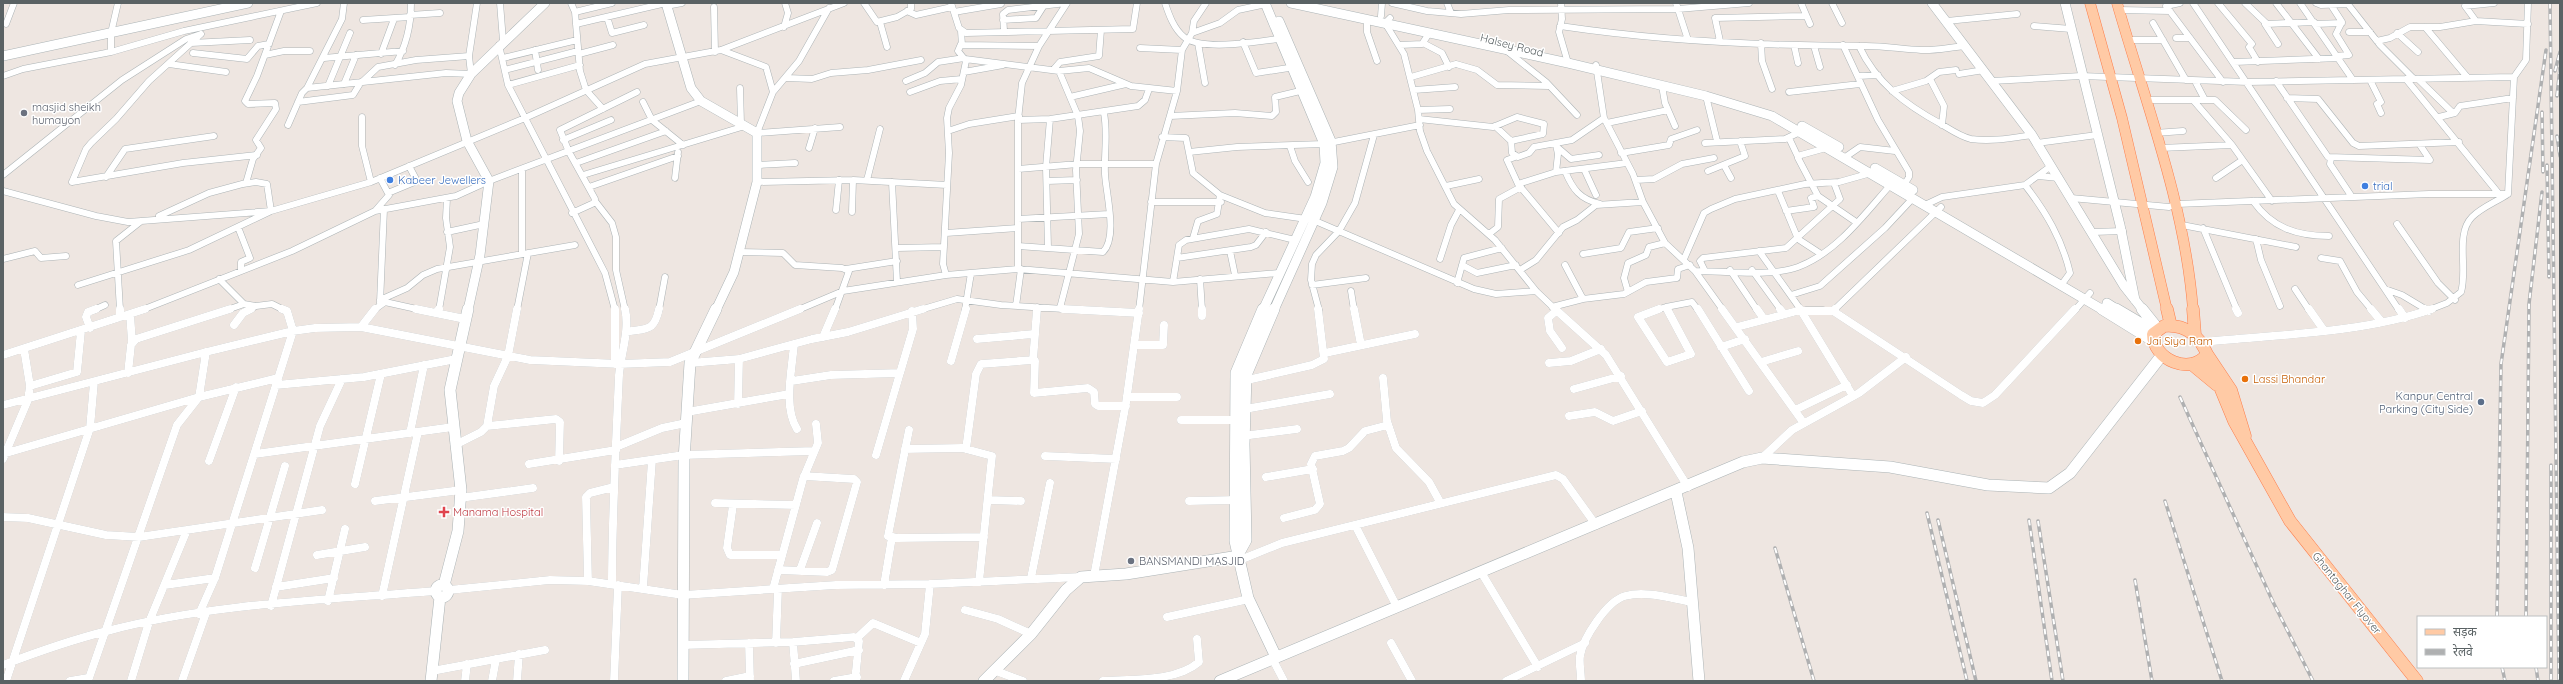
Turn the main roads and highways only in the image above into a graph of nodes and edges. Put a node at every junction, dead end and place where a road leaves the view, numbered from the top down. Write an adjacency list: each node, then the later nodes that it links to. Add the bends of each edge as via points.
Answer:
1 (2090, 3): 3 (main road, via 2144,204)
2 (2118, 7): 4 (main road, via 2182,224)
3 (2171, 326): 4 (main road); 6 (main road, via 2155,333 2162,355 2177,364)
4 (2199, 338): 5 (main road)
5 (2206, 357): 6 (main road); 7 (main road, Ghantaghar Flyover); 8 (main road, via 2223,376 2243,422)
6 (2194, 366): 7 (main road)
7 (2219, 386): 8 (main road, Ghantaghar Flyover)
8 (2246, 442): 9 (main road, Ghantaghar Flyover, via 2300,535)
9 (2417, 681)

